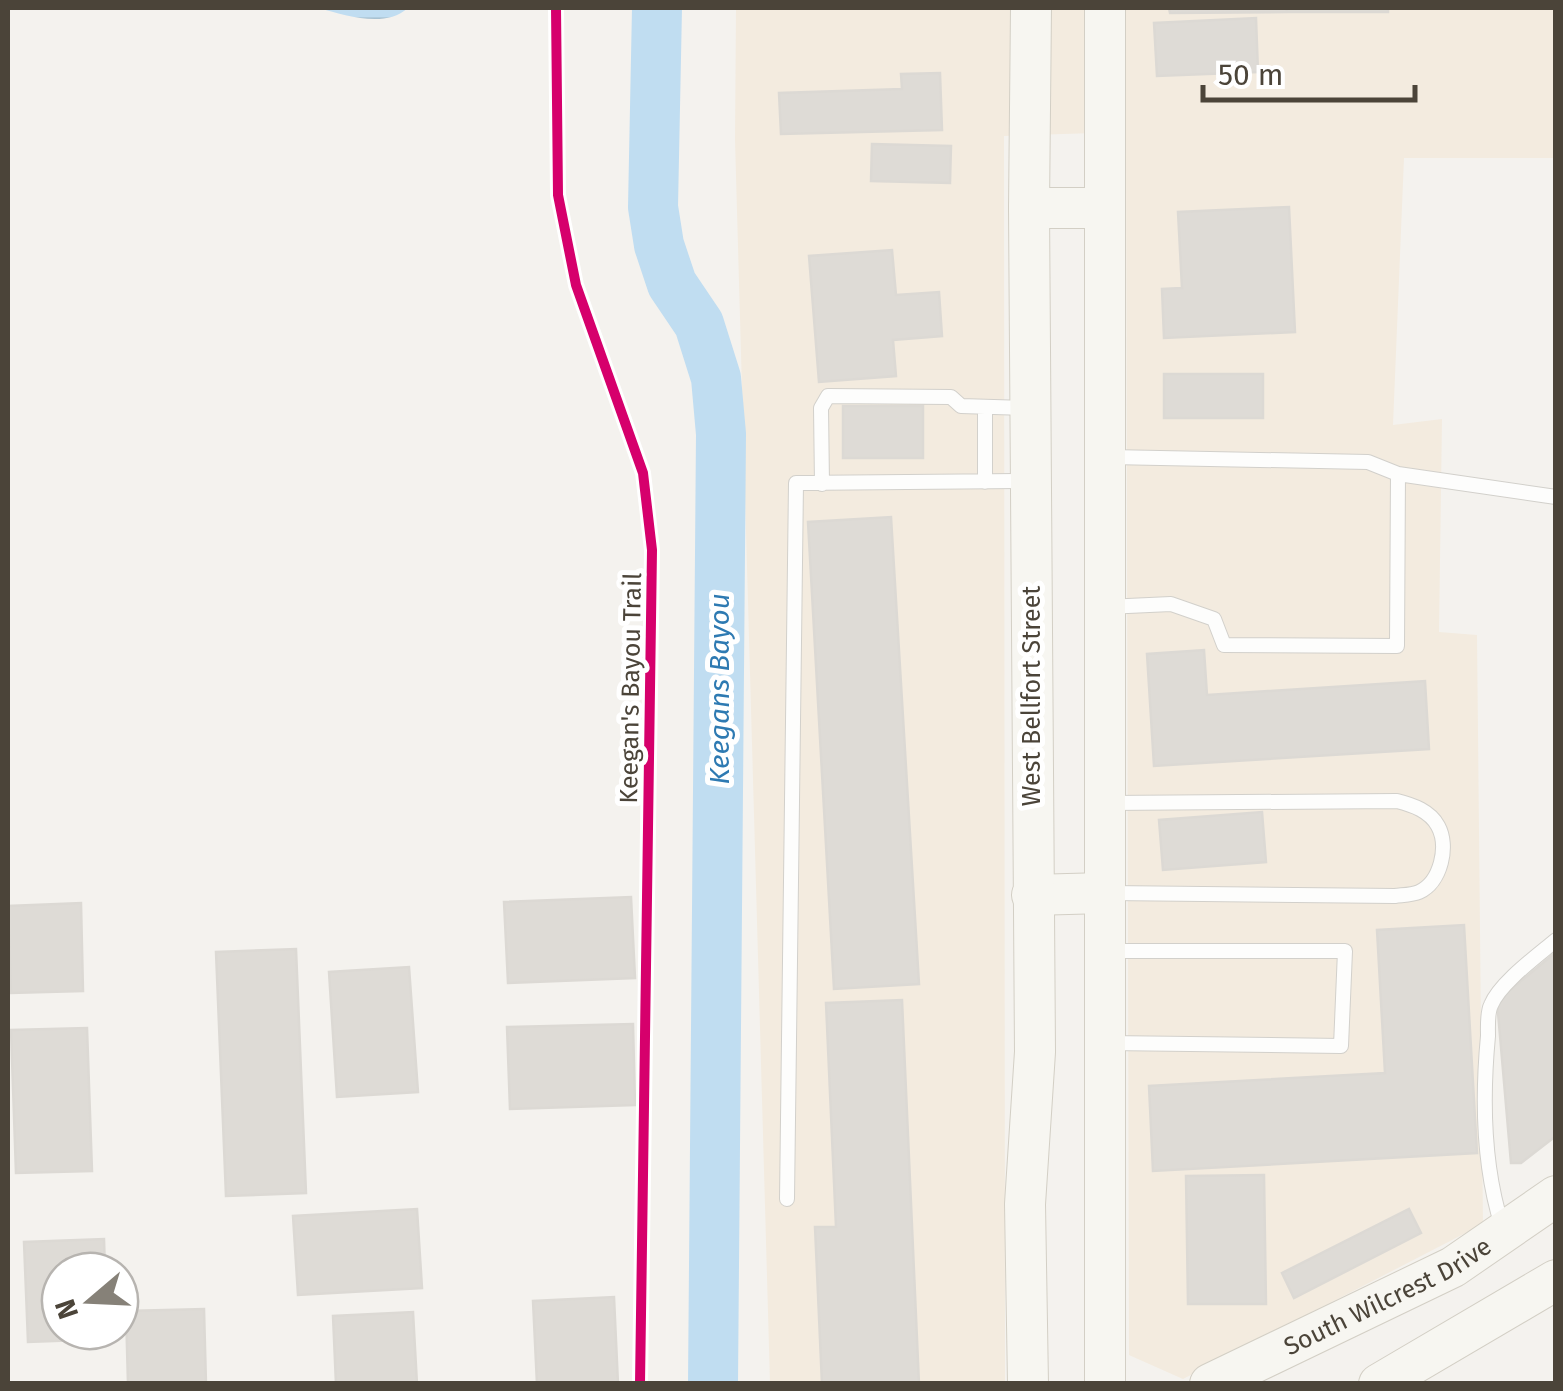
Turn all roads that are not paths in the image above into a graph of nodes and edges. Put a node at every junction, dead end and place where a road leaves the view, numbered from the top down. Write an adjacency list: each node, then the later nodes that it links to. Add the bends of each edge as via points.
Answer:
1 (1031, 8): 3 (main road, West Bellfort Street)
2 (1105, 8): 4 (main road)
3 (1029, 208): 4 (main road); 6 (main road, West Bellfort Street)
4 (1105, 208): 7 (main road)
5 (986, 407): 6 (lane); 10 (lane); 11 (lane, via 961,406 951,397 828,396 822,408)
6 (1030, 408): 9 (main road, West Bellfort Street)
7 (1106, 457): 8 (lane, via 1368,462); 13 (main road)
8 (1398, 474): 12 (lane); 13 (lane, via 1397,646 1224,645 1214,618 1171,604)
9 (1030, 481): 10 (lane); 16 (main road, West Bellfort Street)
10 (984, 482): 11 (lane)
11 (822, 484): 20 (lane, via 796,484)
12 (1556, 497)
13 (1104, 608): 14 (main road)
14 (1103, 803): 15 (main road); 15 (lane, via 1397,801 1420,808 1438,824 1443,844 1439,871 1422,891 1395,896)
15 (1104, 894): 16 (main road); 18 (main road)
16 (1032, 895): 24 (main road, West Bellfort Street)
17 (1556, 940): 22 (lane, via 1490,1006 1486,1144)
18 (1104, 951): 19 (main road); 19 (lane, via 1345,951 1341,1046)
19 (1104, 1043): 25 (main road)
20 (787, 1199)
21 (1553, 1204): 22 (main road, South Wilcrest Drive)
22 (1504, 1232): 26 (main road, South Wilcrest Drive, via 1453,1267)
23 (1556, 1280): 27 (main road)
24 (1028, 1384)
25 (1104, 1384)
26 (1210, 1384)
27 (1379, 1384)

